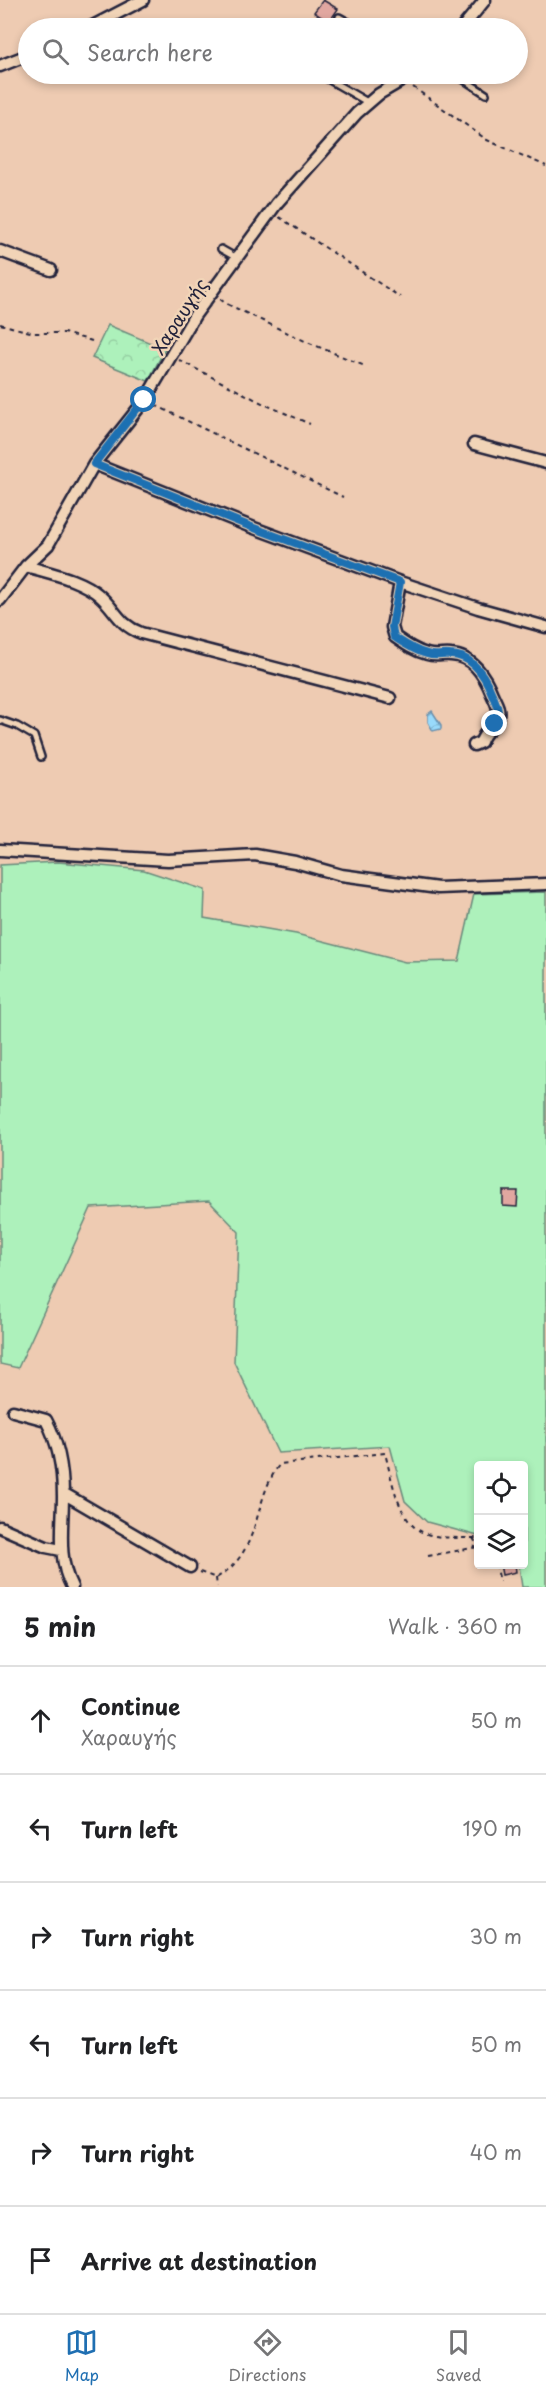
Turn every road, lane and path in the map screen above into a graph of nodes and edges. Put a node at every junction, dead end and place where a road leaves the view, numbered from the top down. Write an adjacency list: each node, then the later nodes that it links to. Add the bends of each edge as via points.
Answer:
1 (143, 0): 3 (street)
2 (486, 0): 4 (street)
3 (108, 18)
4 (471, 18)
5 (18, 59): 6 (street)
6 (0, 66)
7 (336, 84): 12 (lane)
8 (396, 84): 12 (street, Χαραυγής)
9 (414, 84): 13 (path, via 487,140)
10 (470, 84): 11 (lane)
11 (486, 94)
12 (369, 103): 14 (street, Χαραυγής)
13 (546, 166)
14 (271, 212): 17 (street, Χαραυγής); 20 (path)
15 (221, 249): 17 (lane)
16 (0, 251): 18 (street)
17 (237, 258): 19 (street, Χαραυγής)
18 (51, 270)
19 (209, 297): 23 (street, Χαραυγής); 24 (path, via 219,297 281,330)
20 (400, 297)
21 (0, 324): 22 (path)
22 (92, 341)
23 (171, 356): 25 (street, Χαραυγής); 26 (path)
24 (365, 366)
25 (144, 400): 29 (street, Χαραυγής); 30 (path)
26 (310, 424)
27 (474, 444): 28 (street)
28 (546, 463)
29 (94, 464): 31 (street, Χαραυγής, via 48,545); 32 (street)
30 (343, 496)
31 (26, 566): 33 (street, Χαραυγής); 35 (street, via 88,588 99,595 123,624 141,633)
32 (400, 582): 34 (street); 37 (street, via 392,627 394,637 428,655 464,658 487,682 498,718 481,742)
33 (0, 600)
34 (546, 627)
35 (390, 698)
36 (0, 720): 38 (lane, via 34,736)
37 (474, 745)
38 (41, 757)
39 (0, 850): 40 (street, via 168,860 255,855 341,875 438,888)
40 (546, 884)
41 (13, 1411): 42 (street, via 46,1420 54,1434)
42 (63, 1493): 46 (street); 48 (street)
43 (0, 1527): 46 (street)
44 (474, 1538): 50 (path, via 422,1532 408,1519 398,1500 385,1453 299,1461 280,1464 274,1472 249,1542 237,1560)
45 (474, 1548): 47 (path)
46 (61, 1550): 52 (street)
47 (428, 1556)
48 (190, 1566): 50 (path)
49 (497, 1569): 51 (path)
50 (216, 1578): 53 (path)
51 (500, 1582)
52 (72, 1587)
53 (217, 1587)

